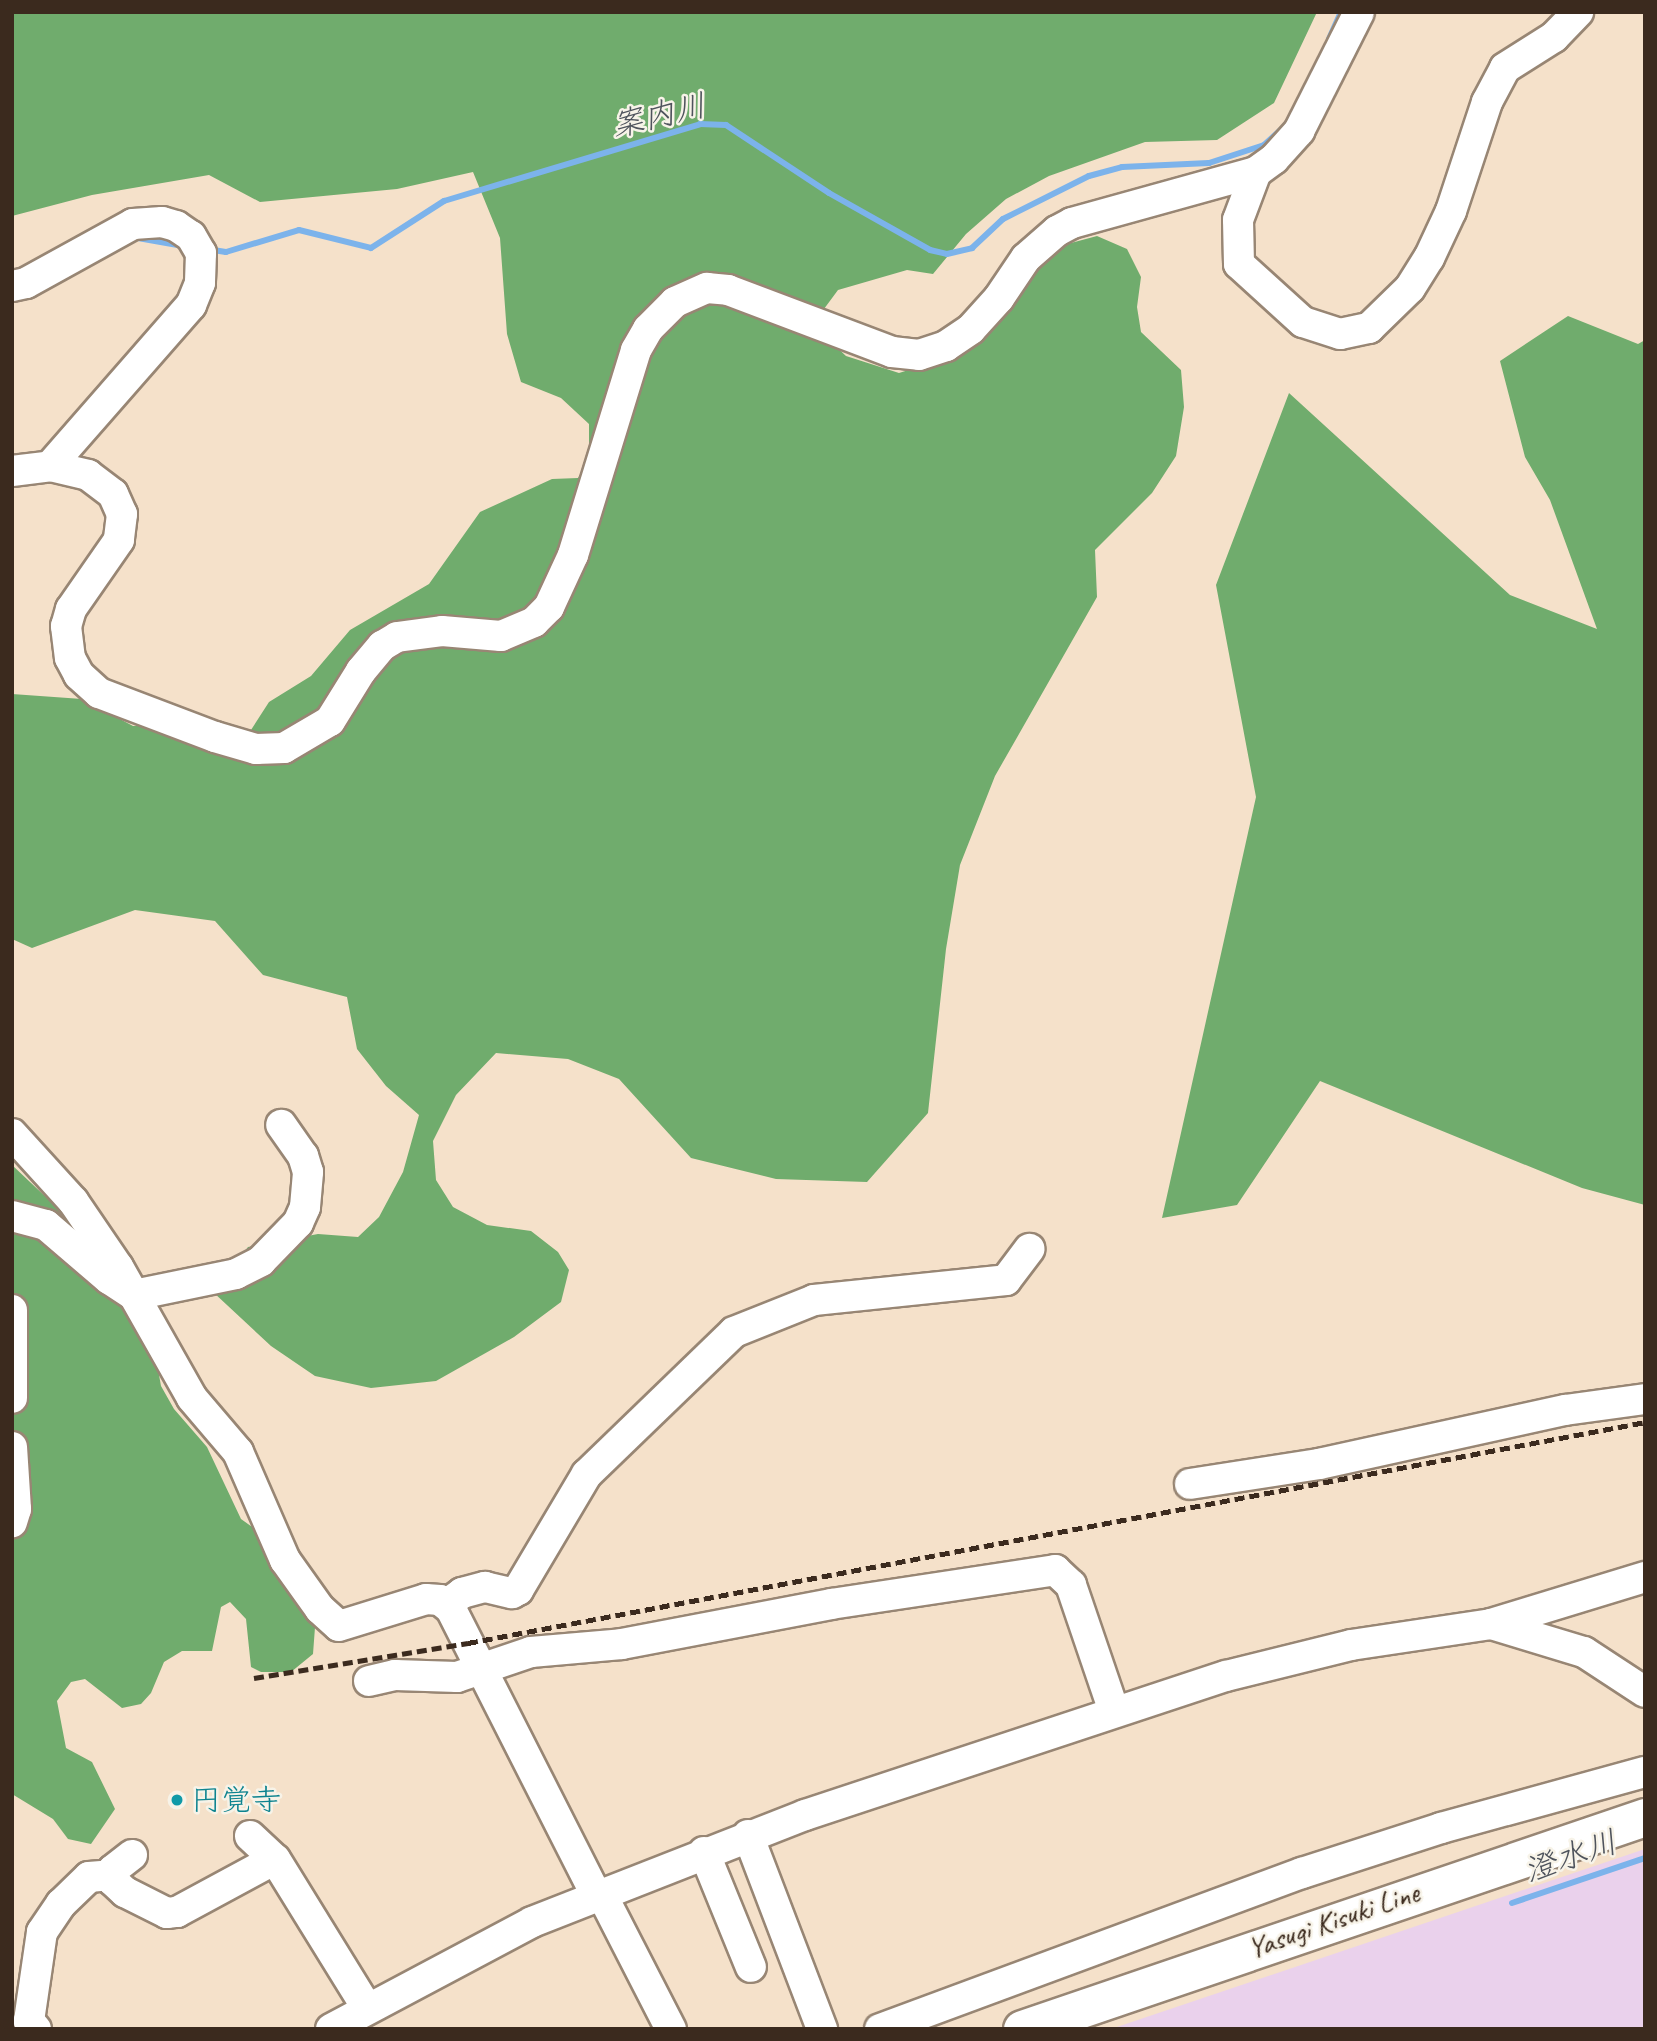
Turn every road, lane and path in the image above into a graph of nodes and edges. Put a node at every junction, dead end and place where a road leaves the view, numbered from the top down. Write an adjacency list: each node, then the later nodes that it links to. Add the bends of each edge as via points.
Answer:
1 (1359, 12): 3 (street, via 1299,131)
2 (1578, 12): 3 (street, via 1554,37 1505,68 1487,102 1451,211 1429,258 1410,288 1368,328 1340,334 1303,322 1239,264 1238,220)
3 (1256, 172): 5 (street, via 1072,223 1026,258 971,329 946,346 919,355 892,352 728,290 707,288 675,302 648,329 636,350 573,555 549,607 534,622 501,636 442,631 397,637 361,671 330,721 305,740 284,748 256,749 215,737 99,693 79,675 70,658 66,626 71,609 119,540 122,514 113,494 97,478)
4 (12, 286): 5 (street, via 26,283 133,224 162,222 197,248 200,283 191,305)
5 (50, 466): 6 (street)
6 (12, 471)
7 (281, 1125): 11 (street, via 308,1172 306,1207 298,1223 261,1261 236,1274)
8 (12, 1134): 11 (street, via 73,1201)
9 (12, 1216): 11 (street, via 46,1225)
10 (1029, 1249): 19 (street, via 1006,1280 814,1300 734,1332 587,1474 518,1590 512,1594 485,1587 463,1593)
11 (134, 1295): 19 (street, via 192,1398 238,1452 285,1560 333,1622 345,1625 426,1599)
12 (12, 1310): 13 (street)
13 (12, 1398)
14 (1645, 1399): 16 (street, via 1565,1410 1319,1464)
15 (12, 1447): 17 (street, via 16,1508)
16 (1190, 1484)
17 (12, 1522)
18 (1645, 1577): 20 (street)
19 (447, 1604): 21 (street)
20 (1491, 1624): 23 (street, via 1584,1652); 24 (street, via 1351,1645 1226,1676)
21 (482, 1671): 22 (street, via 444,1678 395,1675); 24 (street, via 531,1652 622,1644 831,1604 1055,1570 1071,1586); 31 (street)
22 (369, 1681)
23 (1645, 1692)
24 (1114, 1711): 27 (street)
25 (1645, 1772): 38 (street, via 1441,1828 1302,1873)
26 (1645, 1817): 39 (main road, Yasugi Kisuki Line)
27 (748, 1835): 29 (street); 37 (street)
28 (250, 1836): 30 (street)
29 (704, 1852): 31 (street); 32 (street)
30 (275, 1858): 33 (street); 34 (street, via 177,1912 167,1913 139,1900 121,1865 89,1877 42,1931 29,2021)
31 (599, 1894): 33 (street, via 521,1927); 36 (street)
32 (751, 1967)
33 (367, 2008): 35 (street)
34 (36, 2029)
35 (331, 2029)
36 (671, 2029)
37 (822, 2029)
38 (880, 2029)
39 (1022, 2029)

